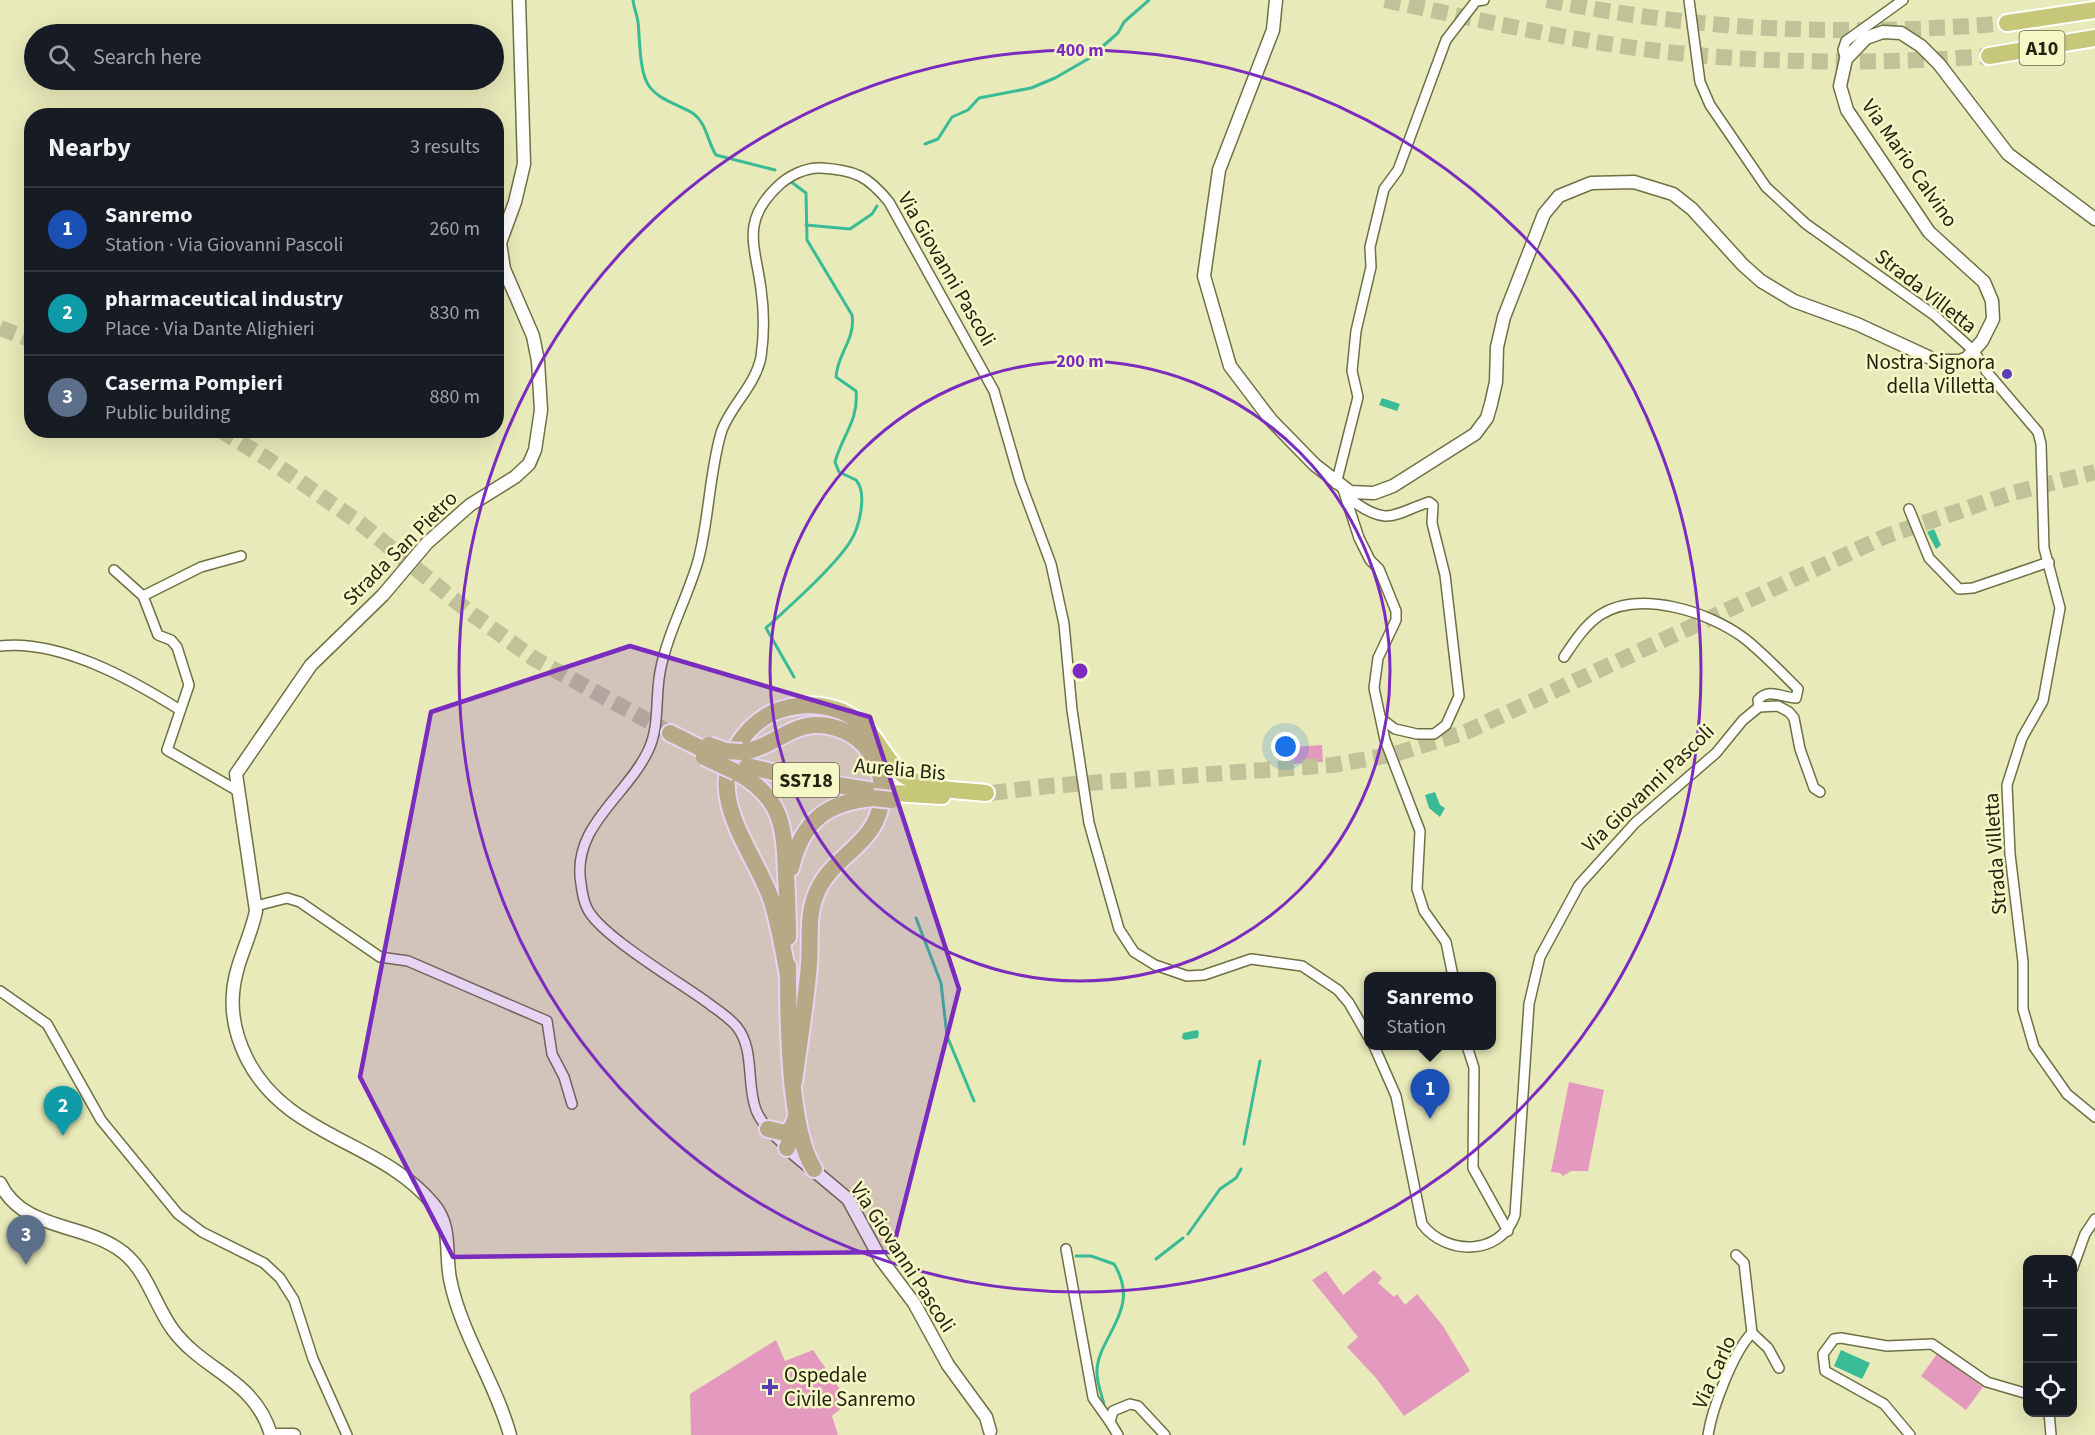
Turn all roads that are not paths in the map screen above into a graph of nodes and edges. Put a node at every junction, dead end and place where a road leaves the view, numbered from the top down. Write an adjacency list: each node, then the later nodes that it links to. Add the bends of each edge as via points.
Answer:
1 (519, 0): 12 (street, Strada San Pietro, via 524,164)
2 (1276, 0): 15 (street, via 1273,30 1219,170 1204,276 1230,366 1271,420)
3 (1479, 0): 15 (street, via 1446,40 1398,170 1384,189 1356,331 1352,371 1358,397)
4 (1689, 0): 14 (street, Strada Villetta, via 1700,82 1710,105 1766,187 1806,224 1934,315)
5 (1903, 0): 10 (street, via 1846,41)
6 (2095, 10): 7 (highway, A10)
7 (2007, 23)
8 (2095, 38): 9 (highway, A10)
9 (1989, 56)
10 (1846, 59): 11 (street, via 1866,38 1883,32 1910,38 1939,64 2008,154); 14 (street, Via Mario Calvino, via 1840,86 1847,110 1929,232 1984,282 1992,301 1993,319)
11 (2095, 219)
12 (504, 232)
13 (504, 269): 28 (street, Strada San Pietro, via 533,336 538,361 541,410 536,450 515,477 470,505 427,543 312,665 236,774)
14 (1974, 351): 15 (street, via 1960,362 1937,361 1857,324 1794,301 1761,281 1692,208 1673,194 1634,182 1591,183 1559,196 1545,214 1504,317 1491,404 1487,418 1475,434 1393,486 1374,493); 18 (street, Strada Villetta, via 2038,432 2044,548)
15 (1343, 488): 25 (street, via 1359,538 1379,569 1397,615 1375,669 1374,688); 25 (street, via 1354,502 1380,516 1402,515 1429,502 1433,505 1434,537 1445,575 1459,696 1446,725 1434,734 1395,729)
16 (1909, 509): 18 (street, via 1929,558 1959,589 1973,588)
17 (241, 556): 20 (street, via 201,567)
18 (2049, 562): 41 (street, Strada Villetta, via 2060,608 2043,701 2022,738 2007,785 2010,854 2023,962 2023,1009 2034,1047 2067,1094)
19 (114, 570): 20 (street)
20 (143, 596): 24 (street, via 158,635 177,647 189,685)
21 (0, 646): 24 (street, via 18,644 71,654 140,685)
22 (1564, 657): 23 (street, Via Giovanni Pascoli, via 1591,623 1616,608 1650,605 1686,609 1744,639 1798,689 1796,698 1764,694 1758,700)
23 (1759, 707): 29 (street, via 1778,706 1794,718 1800,749 1814,788); 48 (street, Via Giovanni Pascoli, via 1716,753 1635,823 1579,885 1540,957 1529,1004 1516,1205)
24 (180, 710): 28 (street, via 167,750)
25 (1383, 720): 33 (street, via 1385,740 1420,831 1417,889 1424,911 1446,942)
26 (676, 736): 27 (highway, Aurelia Bis / SS718)
27 (739, 763): 30 (highway, Aurelia Bis / SS718); 32 (highway, via 767,795 781,821); 39 (highway, via 794,729 832,727 851,735 868,749 882,781 881,810 870,833 830,872 815,896)
28 (238, 791): 31 (street, Strada San Pietro)
29 (1820, 792)
30 (874, 794): 32 (highway, via 829,809 805,831 790,871); 34 (highway, Aurelia Bis / SS718, via 988,793 934,787 914,780 902,773 858,721 831,708 809,705 778,711 754,724 728,764 726,791 732,814 770,897)
31 (256, 906): 40 (street, via 287,898 300,902 380,957 408,961 547,1021 552,1054); 61 (street, Strada San Pietro, via 253,927 236,968 232,996 237,1038 256,1076 277,1102 418,1187 436,1207 443,1221 450,1278 460,1310 480,1364 501,1402)
32 (788, 919): 34 (highway)
33 (1452, 972)
34 (788, 976): 39 (highway)
35 (0, 991): 60 (street, via 47,1024 101,1120 178,1214 202,1232 264,1263 280,1278 294,1300 313,1359)
36 (1364, 1029): 43 (street, Via Giovanni Pascoli, via 1338,990 1302,966 1251,959 1204,975 1187,976 1155,966 1134,952 1119,929 1089,823 1059,589 1020,481 994,391 889,202 872,181 844,169 812,167 784,180 762,202 752,230 762,290 760,359 745,394 722,430 698,560 659,675 652,743 620,793 595,821 583,843 579,865 587,909 594,919 617,940 671,975 737,1026 747,1049 756,1111)
37 (1376, 1050): 48 (street, via 1396,1096 1422,1224 1430,1235 1458,1247 1490,1243)
38 (1468, 1050): 48 (street, via 1474,1068 1473,1168)
39 (794, 1082): 42 (highway)
40 (572, 1104)
41 (2095, 1117)
42 (797, 1124): 43 (highway, via 785,1133); 44 (highway); 45 (highway)
43 (768, 1129): 44 (street, Via Giovanni Pascoli)
44 (787, 1148): 45 (street, Via Giovanni Pascoli)
45 (814, 1169): 57 (street, Via Giovanni Pascoli, via 848,1199 880,1258 914,1302 948,1365 986,1417)
46 (0, 1183): 58 (street, via 16,1205 27,1212 117,1247 135,1263 173,1330 204,1361 252,1397)
47 (2095, 1218): 51 (street)
48 (1508, 1231)
49 (1066, 1249): 56 (street, via 1093,1398)
50 (1736, 1256): 52 (street, via 1744,1263)
51 (2077, 1258)
52 (1752, 1333): 53 (street, Via Carlo, via 1768,1348); 64 (street, Via Carlo, via 1726,1379)
53 (1779, 1368)
54 (2023, 1393): 65 (street, via 1987,1382 1932,1344 1887,1346 1834,1339 1823,1354 1825,1371 1884,1404)
55 (2049, 1417): 66 (street)
56 (1110, 1422): 62 (street); 63 (street, via 1118,1407 1133,1404)
57 (988, 1434)
58 (272, 1435): 59 (street)
59 (294, 1435)
60 (347, 1435)
61 (510, 1435)
62 (1118, 1435)
63 (1165, 1435)
64 (1708, 1435)
65 (1910, 1435)
66 (2051, 1435)

